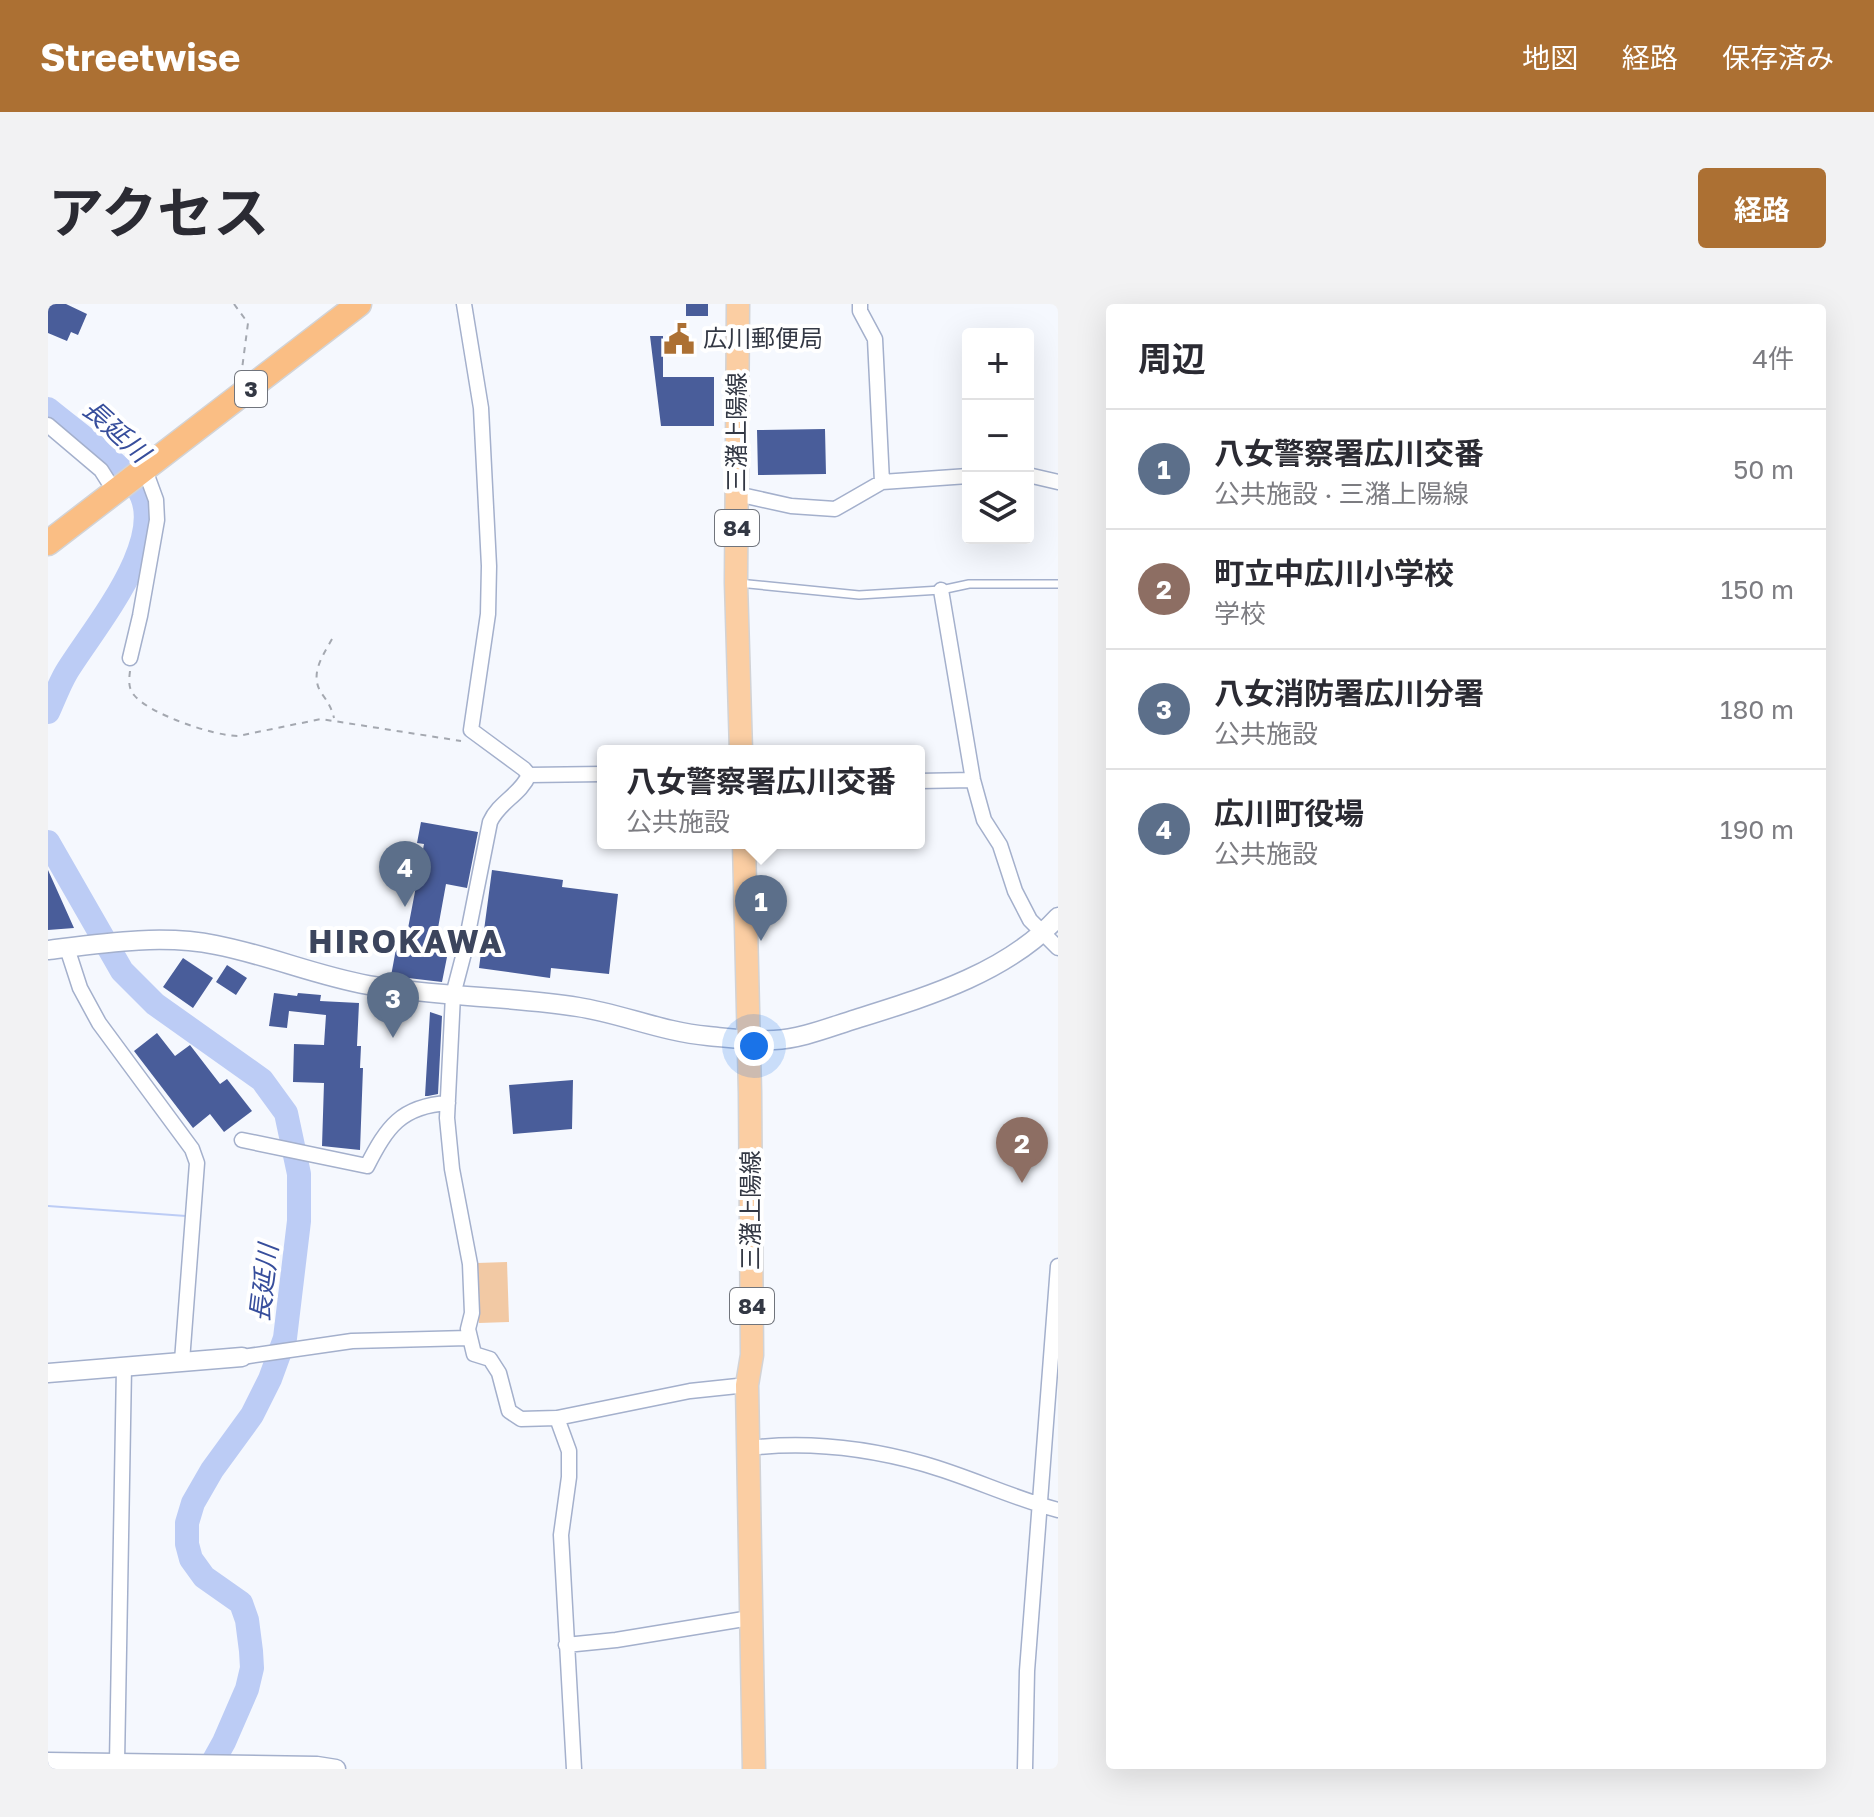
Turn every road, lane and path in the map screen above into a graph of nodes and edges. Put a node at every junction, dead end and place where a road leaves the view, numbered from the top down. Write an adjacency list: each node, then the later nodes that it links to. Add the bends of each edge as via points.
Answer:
1 (234, 304): 6 (path, via 248,323)
2 (359, 304): 8 (highway, 3)
3 (464, 304): 22 (street, via 481,408 489,566 488,614)
4 (738, 304): 14 (main road, 三潴上陽線 / 84)
5 (860, 304): 11 (street, via 875,339)
6 (241, 372)
7 (48, 425): 13 (street, via 101,470)
8 (143, 472): 13 (highway, 3); 20 (street, via 156,500 157,520)
9 (962, 476): 11 (street)
10 (1034, 476): 12 (street)
11 (882, 482): 14 (street, via 835,509)
12 (1058, 482)
13 (117, 491): 15 (highway, 3)
14 (737, 494): 16 (main road, 三潴上陽線 / 84)
15 (48, 543)
16 (736, 583): 18 (lane, via 859,595); 23 (main road, 三潴上陽線 / 84)
17 (1058, 584): 18 (lane, via 969,584)
18 (941, 590): 26 (street)
19 (332, 639): 21 (path, via 316,674)
20 (130, 658): 21 (path, via 133,695 174,719 211,732 238,736)
21 (334, 720): 22 (path, via 454,742 466,741)
22 (471, 730): 25 (street)
23 (741, 745)
24 (597, 774): 25 (street)
25 (529, 775): 34 (street, via 490,822)
26 (973, 780): 27 (street); 30 (street, via 1015,891)
27 (925, 781)
28 (744, 849): 35 (main road, 三潴上陽線 / 84)
29 (1058, 917): 30 (street)
30 (1043, 934): 32 (street); 35 (street, via 970,978 904,1004 818,1031 776,1040)
31 (67, 948): 33 (street); 34 (street, via 144,940 214,945 365,985); 41 (street, via 99,1023 197,1163)
32 (1058, 948)
33 (48, 950)
34 (453, 995): 35 (street, via 580,1007 665,1030); 36 (street)
35 (747, 1038): 44 (main road, 三潴上陽線 / 84, via 752,1355)
36 (448, 1103): 37 (street, via 410,1111 392,1125 367,1166); 39 (street, via 452,1169 470,1264)
37 (242, 1140)
38 (1058, 1266): 47 (street)
39 (468, 1338): 40 (street, via 352,1341); 45 (street, via 474,1354 490,1359 499,1373 509,1411 521,1419)
40 (242, 1357): 41 (street)
41 (182, 1361): 42 (street)
42 (124, 1367): 43 (street); 52 (street)
43 (48, 1373)
44 (747, 1385): 45 (street); 46 (main road, 三潴上陽線 / 84)
45 (557, 1418): 50 (street, via 569,1451 561,1535)
46 (749, 1448): 47 (street, via 837,1446 924,1464); 49 (main road, 三潴上陽線 / 84)
47 (1039, 1505): 48 (street); 57 (street)
48 (1058, 1510)
49 (750, 1618): 50 (street); 56 (main road, 三潴上陽線 / 84)
50 (566, 1645): 55 (street)
51 (48, 1762): 52 (street)
52 (117, 1763): 53 (street)
53 (231, 1766): 54 (street)
54 (336, 1769)
55 (574, 1769)
56 (754, 1769)
57 (1025, 1769)

